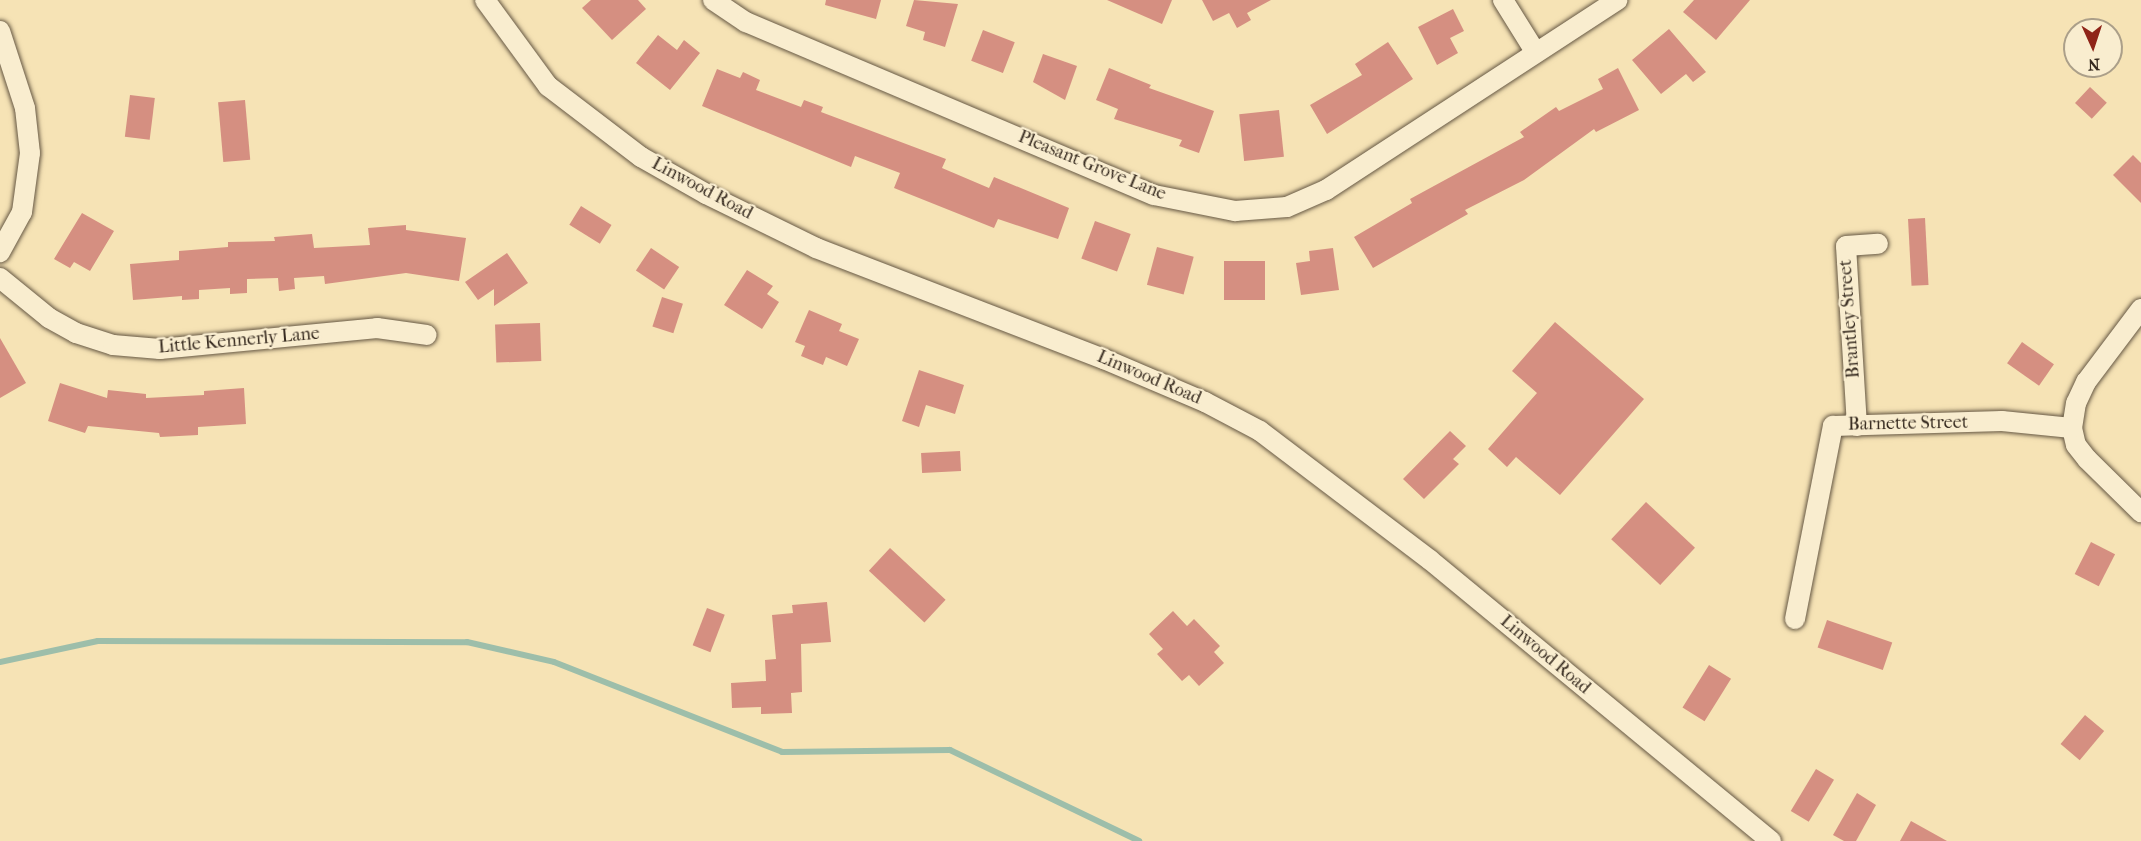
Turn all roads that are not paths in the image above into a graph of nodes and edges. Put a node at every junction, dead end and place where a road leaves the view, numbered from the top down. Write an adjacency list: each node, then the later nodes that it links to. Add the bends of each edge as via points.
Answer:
1 (485, 0): 16 (street, Linwood Road, via 548,86 641,157 706,194 816,249 1104,359 1205,402 1260,431 1430,560)
2 (713, 0): 6 (street, Pleasant Grove Lane, via 746,22 1154,195 1218,210 1287,207 1326,190)
3 (1503, 0): 6 (street)
4 (1618, 0): 6 (street, Pleasant Grove Lane)
5 (0, 31): 8 (street, via 25,108 30,153 22,213)
6 (1536, 53)
7 (1878, 244): 12 (street, Brantley Street, via 1846,246)
8 (0, 252)
9 (0, 278): 11 (street, Little Kennerly Lane, via 49,318 76,333 113,345 160,349 377,328)
10 (2141, 309): 13 (street, via 2086,382 2076,403)
11 (427, 335)
12 (1857, 426): 13 (street, Barnette Street, via 2002,422); 15 (street, Barnette Street, via 1833,426)
13 (2072, 428): 14 (street, via 2076,445 2087,459)
14 (2141, 512)
15 (1795, 619)
16 (1771, 841)

